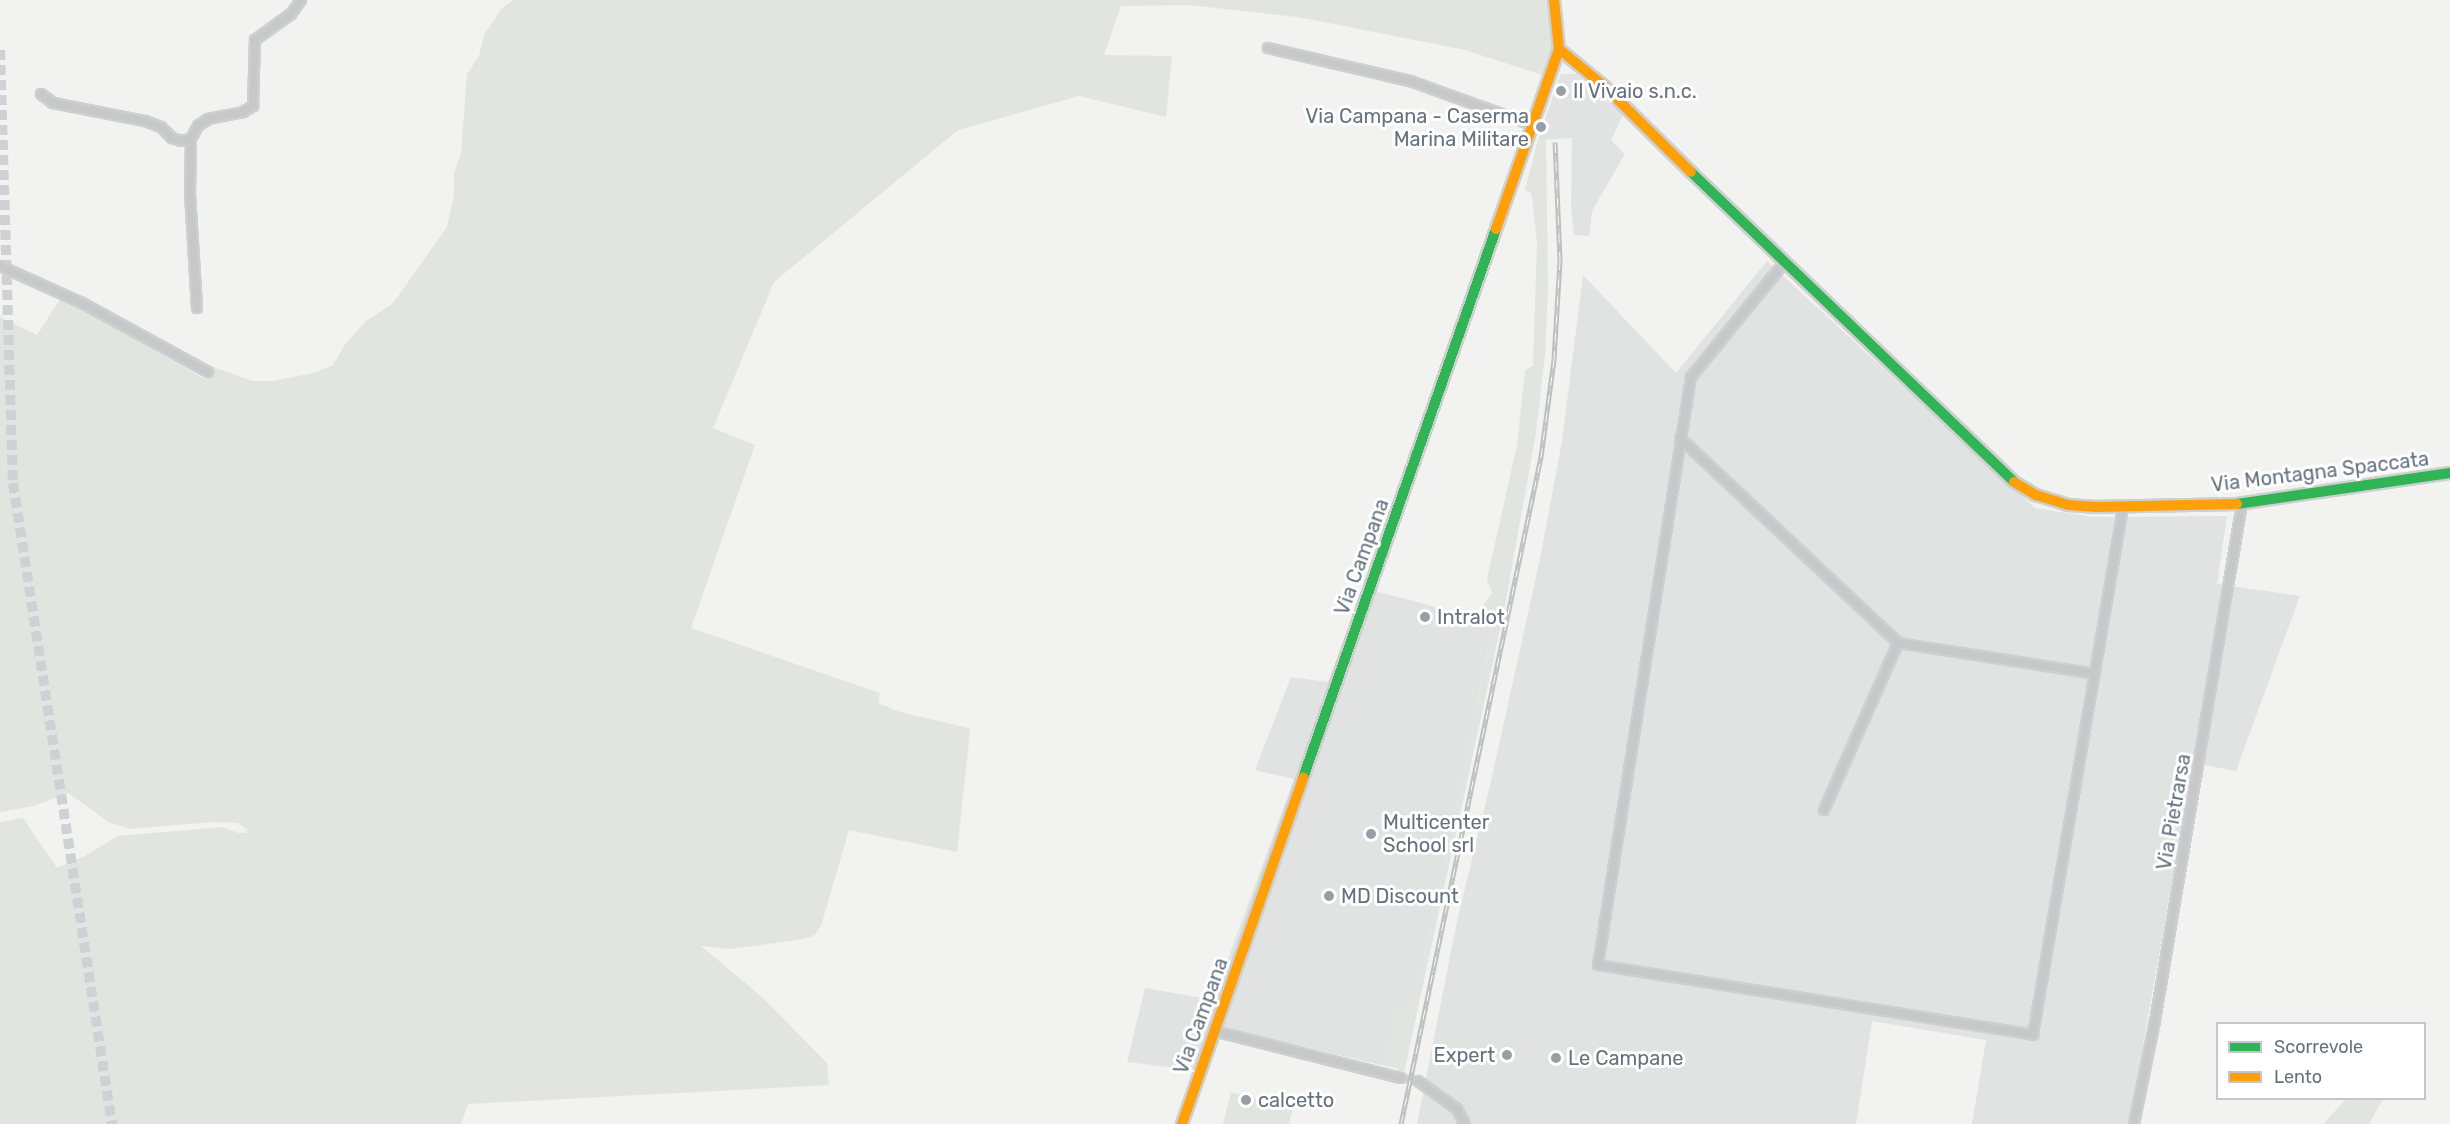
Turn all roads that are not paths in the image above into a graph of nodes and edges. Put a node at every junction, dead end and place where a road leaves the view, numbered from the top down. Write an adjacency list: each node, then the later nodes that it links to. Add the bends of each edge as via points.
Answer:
1 (301, 0): 7 (street, via 291,14 255,39 253,106 248,111 208,119 198,126)
2 (1554, 0): 4 (street, Via Campana)
3 (1268, 48): 6 (street, via 1410,81)
4 (1559, 49): 6 (street, Via Campana); 8 (street, Via Montagna Spaccata, via 1604,86)
5 (41, 94): 7 (street, via 53,103 145,121 161,127 171,138)
6 (1532, 125): 19 (street, Via Campana)
7 (191, 139): 10 (street)
8 (1784, 263): 12 (street, via 1691,377); 15 (street, Via Montagna Spaccata, via 2013,481 2036,495 2068,505)
9 (0, 266): 11 (street, via 82,303)
10 (197, 308)
11 (208, 372)
12 (1680, 438): 16 (street); 17 (street, via 1598,965 2033,1035)
13 (2450, 473): 14 (street, Via Montagna Spaccata)
14 (2242, 504): 15 (street, Via Montagna Spaccata); 24 (street, Via Pietrarsa, via 2155,1021)
15 (2123, 508): 17 (street)
16 (1898, 643): 17 (street); 18 (street)
17 (2095, 674)
18 (1824, 810)
19 (1214, 1031): 20 (street); 22 (street, Via Campana)
20 (1401, 1078)
21 (1418, 1081): 23 (street, via 1457,1109)
22 (1182, 1124)
23 (1465, 1124)
24 (2134, 1124)

